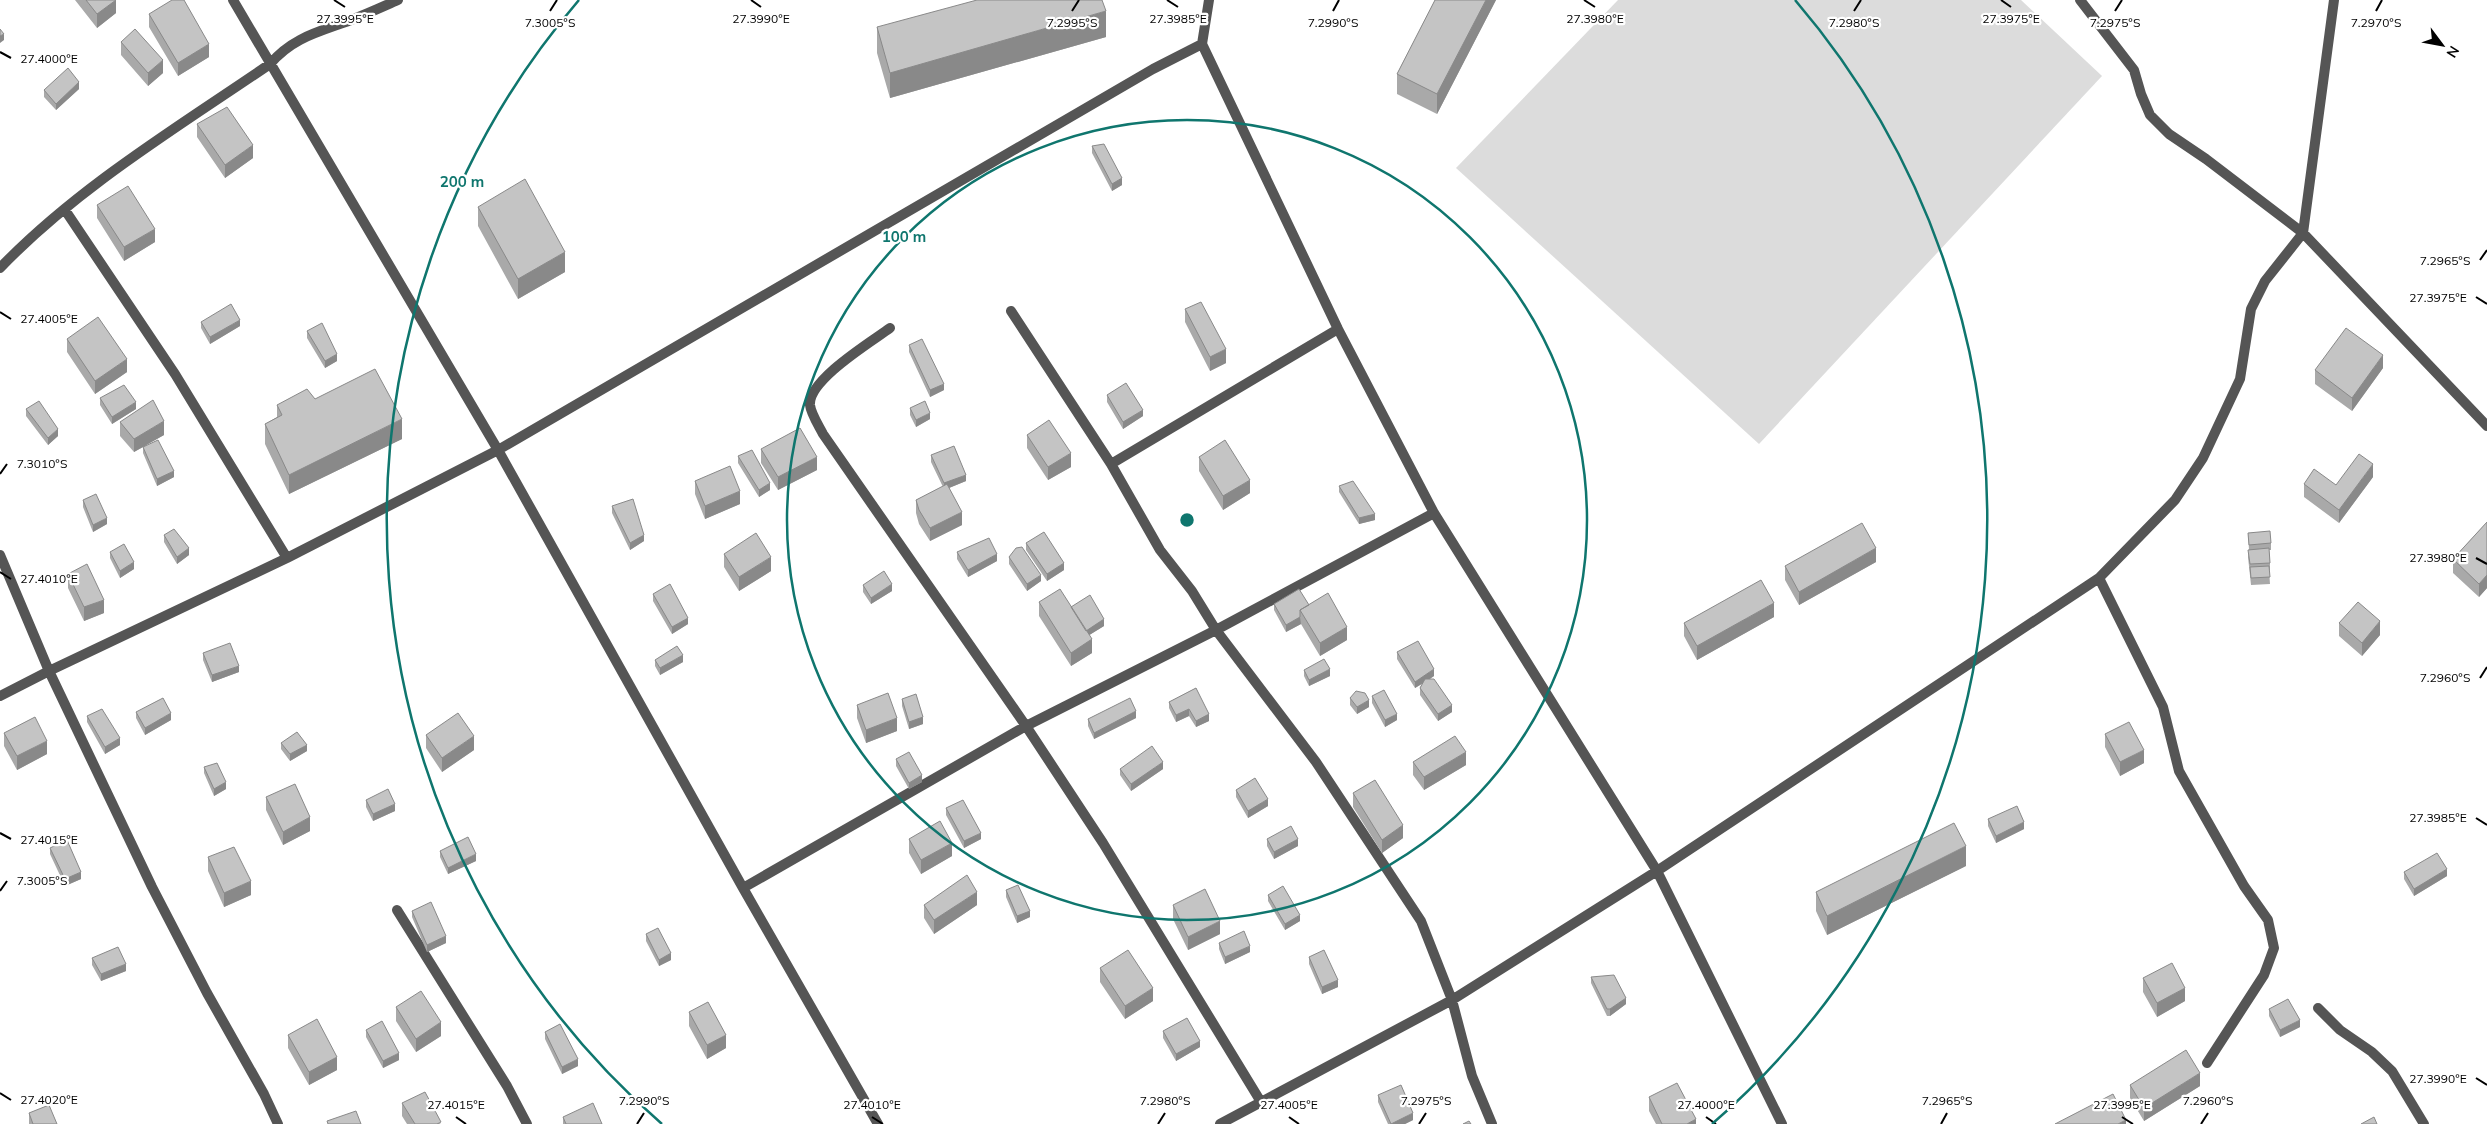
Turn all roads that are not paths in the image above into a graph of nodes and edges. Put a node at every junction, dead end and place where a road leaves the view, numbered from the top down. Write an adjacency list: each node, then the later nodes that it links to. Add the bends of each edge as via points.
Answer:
1 (233, 0): 7 (street)
2 (398, 0): 7 (street, via 305,36)
3 (1209, 0): 6 (street)
4 (2080, 0): 9 (street, via 2134,70 2150,115 2169,134)
5 (2334, 0): 9 (street)
6 (1202, 44): 13 (street); 15 (street, via 1153,69)
7 (270, 64): 8 (street); 15 (street)
8 (65, 210): 10 (street); 19 (street, via 175,374)
9 (2302, 233): 14 (street); 20 (street, via 2265,281 2251,309 2240,379 2203,458 2175,500)
10 (0, 268)
11 (1011, 311): 16 (street)
12 (890, 328): 24 (street, via 823,379 814,390 810,405 823,434)
13 (1338, 329): 16 (street); 17 (street)
14 (2487, 426)
15 (498, 450): 19 (street); 26 (street)
16 (1111, 464): 21 (street, via 1160,550 1192,591)
17 (1434, 513): 21 (street); 25 (street)
18 (0, 555): 22 (street)
19 (287, 558): 22 (street)
20 (2098, 578): 25 (street); 30 (street, via 2163,707 2179,771 2244,886 2268,920 2274,948 2264,975)
21 (1216, 630): 24 (street); 28 (street, via 1316,762 1421,921)
22 (49, 671): 23 (street); 32 (street, via 152,887)
23 (0, 696)
24 (1026, 726): 26 (street); 31 (street, via 1103,843)
25 (1658, 871): 28 (street); 37 (street)
26 (743, 888): 34 (street)
27 (397, 910): 33 (street, via 507,1086)
28 (1452, 1000): 31 (street); 36 (street, via 1472,1076)
29 (2318, 1008): 38 (street, via 2392,1071)
30 (2207, 1063)
31 (1261, 1102): 35 (street)
32 (278, 1124)
33 (527, 1124)
34 (878, 1124)
35 (1220, 1124)
36 (1492, 1124)
37 (1782, 1124)
38 (2424, 1124)

